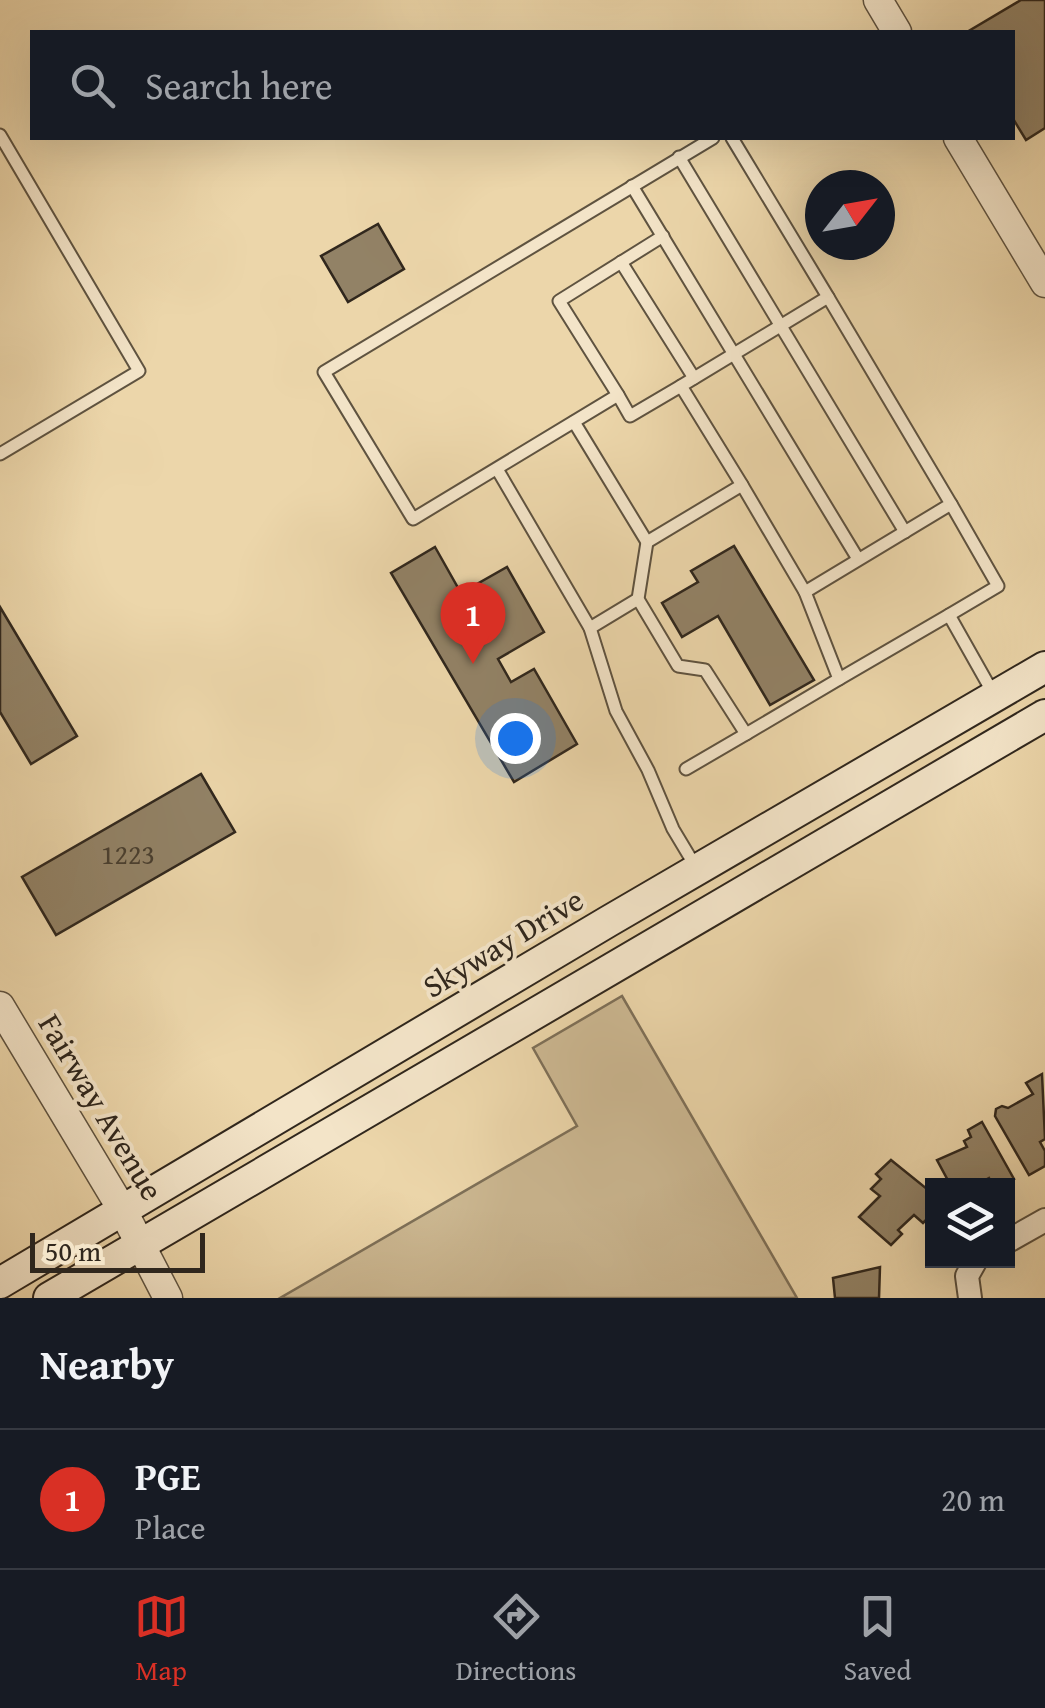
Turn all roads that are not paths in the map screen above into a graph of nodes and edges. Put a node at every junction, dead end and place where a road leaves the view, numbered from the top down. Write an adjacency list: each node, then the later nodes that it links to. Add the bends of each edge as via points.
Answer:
1 (878, 0): 2 (street)
2 (892, 30)
3 (0, 134): 19 (lane, via 138,371)
4 (709, 140): 7 (lane)
5 (733, 140): 12 (lane)
6 (959, 140): 11 (street)
7 (679, 157): 8 (lane); 13 (lane)
8 (632, 186): 9 (lane); 20 (lane, via 324,372 413,519)
9 (663, 236): 10 (lane); 14 (lane)
10 (621, 262): 15 (lane); 17 (lane, via 559,301)
11 (1043, 275)
12 (828, 297): 13 (lane); 22 (lane)
13 (781, 326): 14 (lane); 23 (lane)
14 (736, 353): 15 (lane); 25 (lane)
15 (694, 378): 16 (lane)
16 (681, 386): 17 (lane, via 630,416); 21 (lane)
17 (618, 395): 18 (lane)
18 (574, 422): 20 (lane); 24 (lane)
19 (0, 454)
20 (496, 469): 29 (lane)
21 (742, 486): 24 (lane); 26 (lane)
22 (951, 504): 23 (lane); 28 (lane, via 998,586)
23 (905, 532): 25 (lane)
24 (648, 542): 27 (lane)
25 (858, 559): 26 (lane)
26 (804, 592): 31 (lane)
27 (638, 600): 29 (lane); 34 (lane, via 678,666 704,670)
28 (949, 616): 31 (lane); 32 (lane)
29 (590, 628): 36 (lane, via 616,710)
30 (1045, 667): 32 (main road, Skyway Drive)
31 (839, 679): 34 (lane)
32 (995, 696): 36 (main road, Skyway Drive)
33 (1045, 715): 41 (main road)
34 (746, 734): 35 (lane)
35 (686, 769)
36 (697, 869): 38 (main road, Skyway Drive)
37 (0, 1006): 38 (street, Fairway Avenue)
38 (123, 1211): 41 (street, Fairway Avenue); 42 (main road, Skyway Drive)
39 (1045, 1220): 40 (street)
40 (1015, 1238)
41 (140, 1245): 43 (main road); 44 (street, Fairway Avenue)
42 (0, 1283)
43 (50, 1298)
44 (168, 1298)

